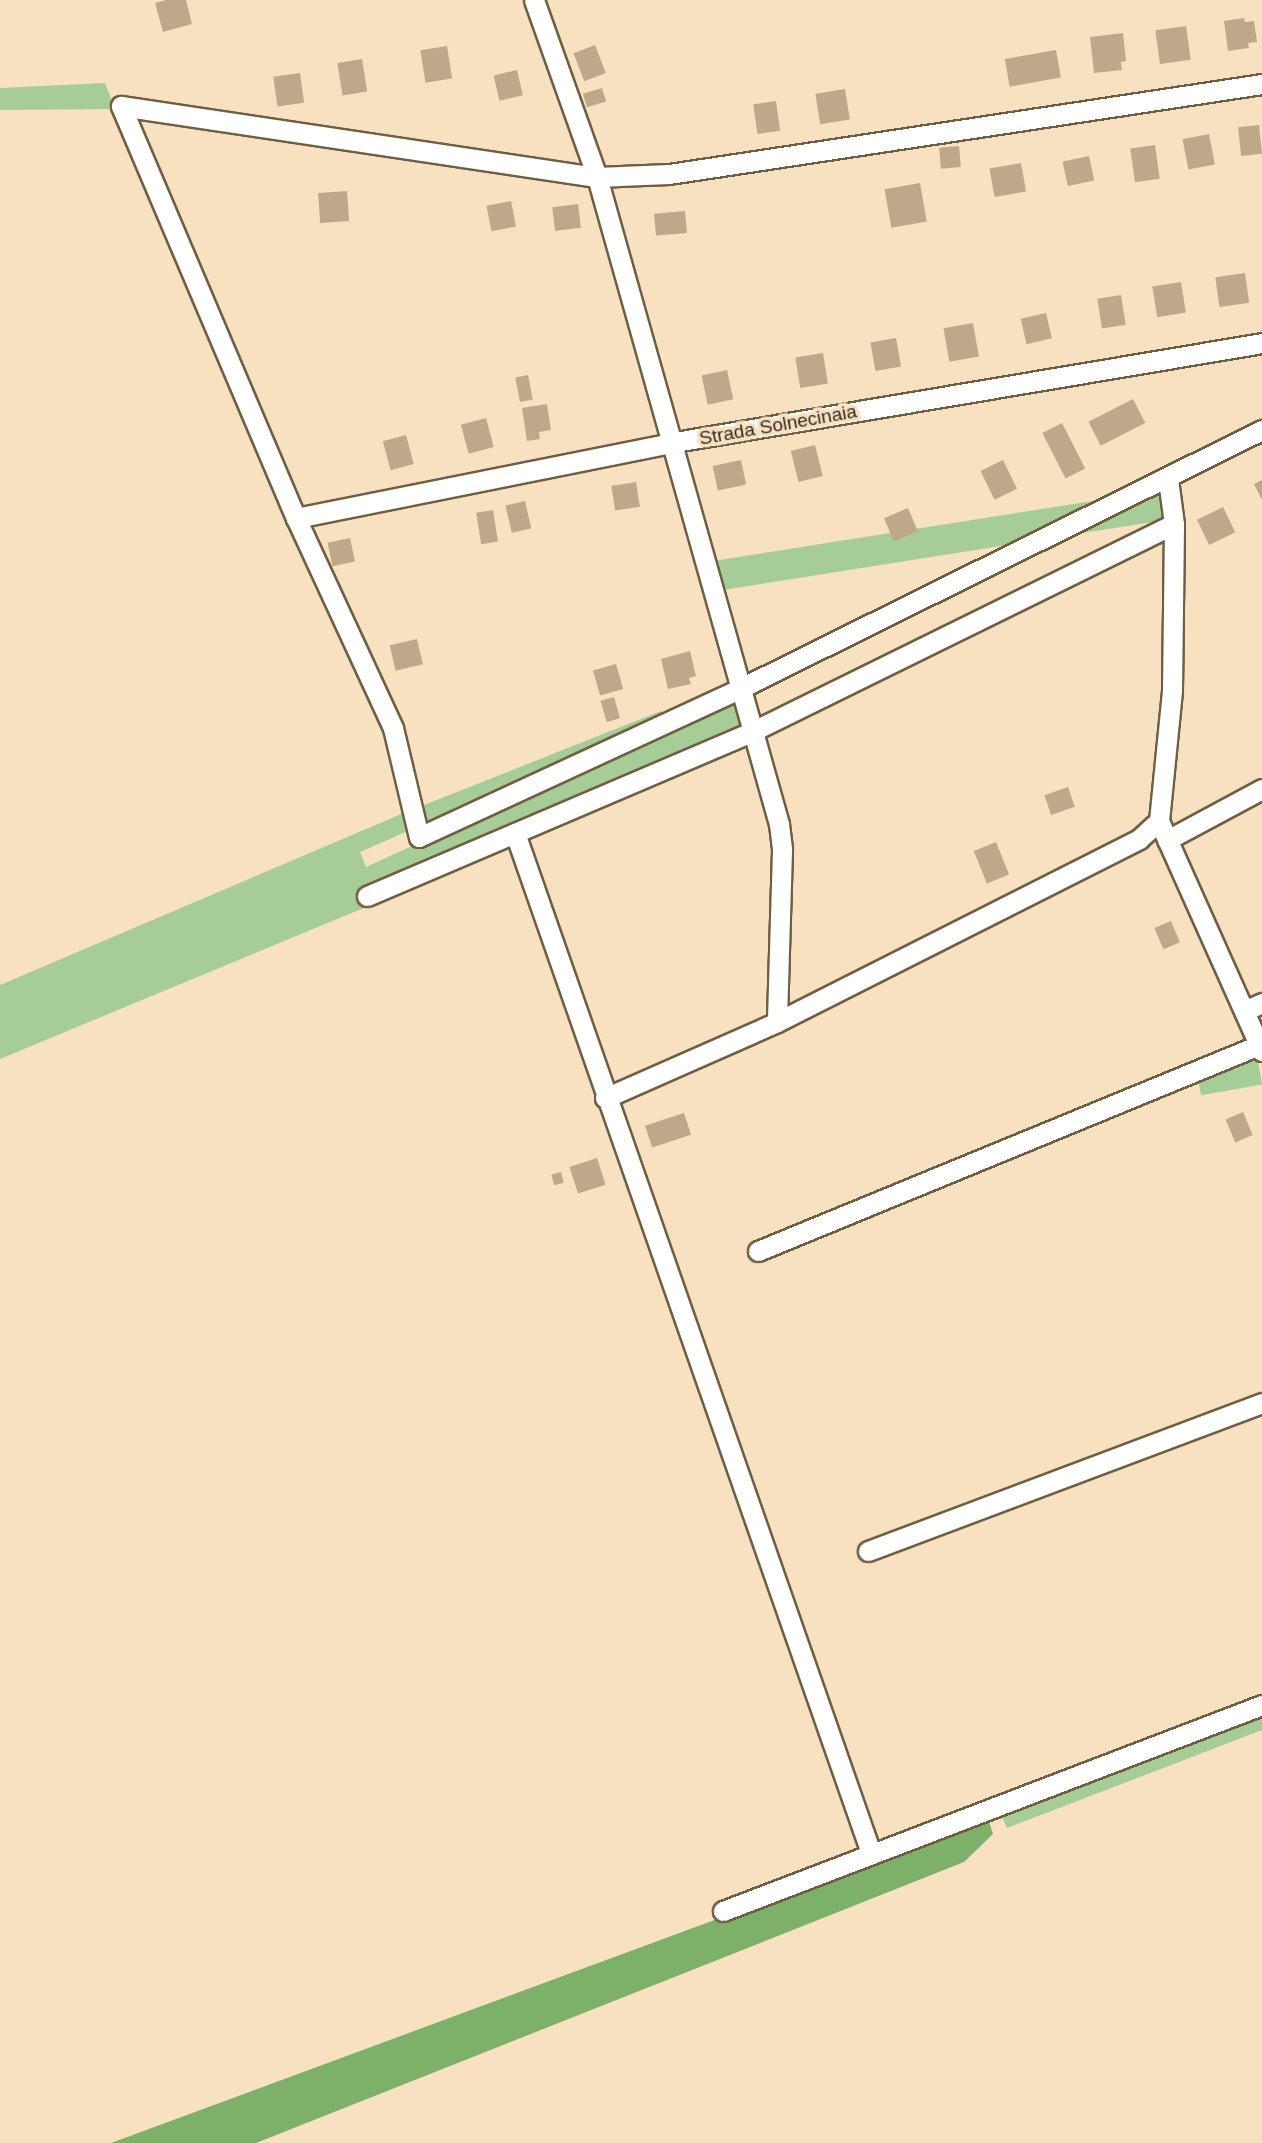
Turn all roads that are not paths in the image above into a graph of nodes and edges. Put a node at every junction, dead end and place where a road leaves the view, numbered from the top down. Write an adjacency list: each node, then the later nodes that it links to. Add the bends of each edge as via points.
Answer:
1 (534, 0): 3 (street)
2 (1262, 84): 3 (street, via 669,174)
3 (597, 177): 6 (street); 8 (street, via 121,106)
4 (1262, 343): 6 (street, Strada Solnecinaia)
5 (1262, 430): 7 (street)
6 (675, 442): 8 (street, Strada Solnecinaia); 10 (street)
7 (1168, 479): 9 (street); 10 (street)
8 (296, 517): 10 (street, via 393,728 419,837)
9 (1174, 524): 11 (street); 13 (street, via 1172,690)
10 (739, 689): 11 (street)
11 (751, 732): 14 (street); 18 (street, via 779,824 782,850)
12 (1262, 789): 15 (street)
13 (1159, 821): 15 (street); 18 (street, via 1139,839)
14 (515, 832): 16 (street); 20 (street)
15 (1167, 840): 17 (street)
16 (367, 896)
17 (1253, 1007): 19 (street)
18 (777, 1022): 20 (street)
19 (1261, 1048): 21 (street)
20 (605, 1098): 25 (street)
21 (758, 1251)
22 (1262, 1403): 23 (street)
23 (868, 1550)
24 (1262, 1705): 25 (street)
25 (871, 1853): 26 (street)
26 (723, 1911)

